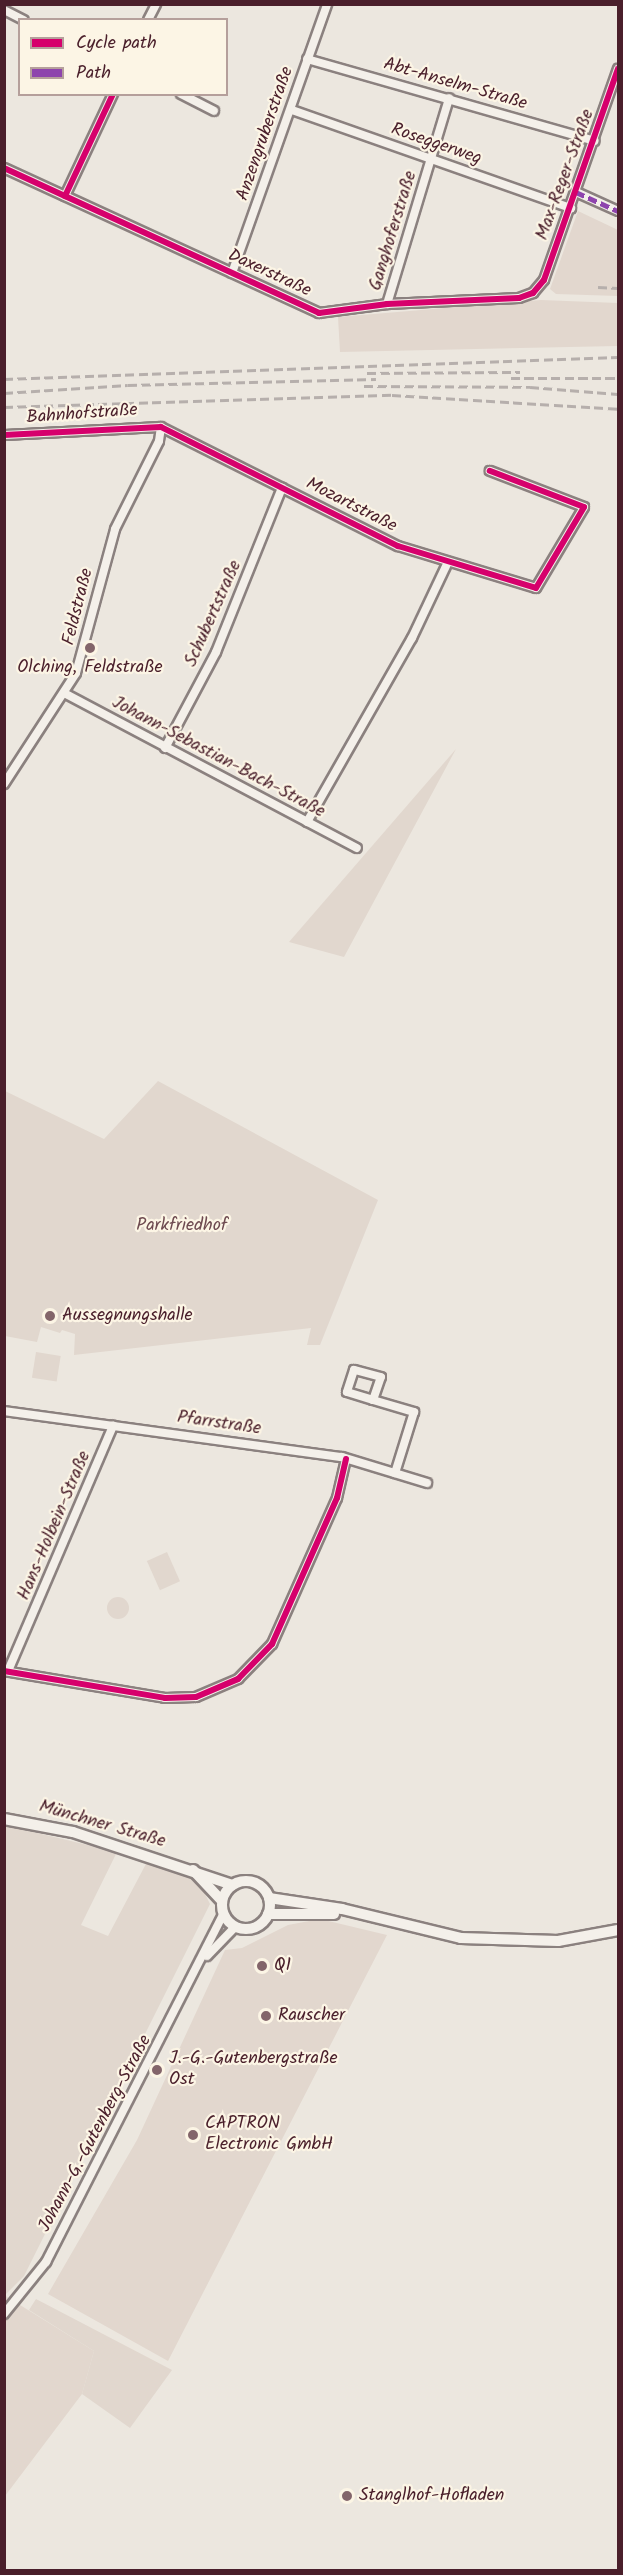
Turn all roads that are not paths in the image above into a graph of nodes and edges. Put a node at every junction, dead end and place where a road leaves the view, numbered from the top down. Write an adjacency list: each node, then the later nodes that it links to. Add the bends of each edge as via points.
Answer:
1 (156, 4): 5 (street)
2 (327, 4): 6 (street, Anzengruberstraße)
3 (4, 10): 4 (street)
4 (20, 18)
5 (149, 18)
6 (307, 59): 10 (street, Abt-Anselm-Straße); 11 (street, Anzengruberstraße)
7 (618, 69): 13 (street, Max-Reger-Straße)
8 (112, 96): 17 (street)
9 (185, 96): 12 (street)
10 (449, 98): 13 (street, Abt-Anselm-Straße); 14 (street, Ganghoferstraße)
11 (292, 110): 14 (street, Roseggerweg); 20 (street, Anzengruberstraße)
12 (214, 111)
13 (595, 141): 16 (street, Max-Reger-Straße)
14 (431, 159): 18 (street, Roseggerweg); 22 (street, Ganghoferstraße)
15 (4, 168): 17 (street, Daxerstraße)
16 (576, 192): 18 (street, Max-Reger-Straße); 19 (street)
17 (65, 196): 20 (street, Daxerstraße)
18 (570, 208): 21 (street, Max-Reger-Straße)
19 (618, 211)
20 (232, 273): 22 (street, Daxerstraße, via 319,313)
21 (538, 290): 22 (street, Daxerstraße, via 519,298)
22 (387, 304)
23 (161, 427): 24 (street, Bahnhofstraße); 26 (street, Mozartstraße); 28 (street, Feldstraße, via 159,441 115,529 88,641)
24 (4, 435)
25 (490, 471): 27 (street, Mozartstraße, via 584,507 536,588)
26 (282, 488): 27 (street, Mozartstraße, via 398,546); 29 (street, Schubertstraße, via 216,652)
27 (448, 562): 31 (street, via 412,638)
28 (66, 694): 29 (street, Johann-Sebastian-Bach-Straße); 30 (street, Feldstraße)
29 (165, 748): 31 (street, Johann-Sebastian-Bach-Straße)
30 (4, 784)
31 (307, 822): 32 (street, Johann-Sebastian-Bach-Straße)
32 (357, 848)
33 (373, 1400): 33 (street, via 347,1392 354,1370 381,1377); 37 (street, via 414,1412)
34 (4, 1411): 35 (street, Pfarrstraße)
35 (113, 1426): 36 (street, Pfarrstraße); 39 (street, Hans-Holbein-Straße)
36 (346, 1459): 37 (street, Pfarrstraße); 39 (street, via 337,1498 272,1644 238,1679 196,1696 165,1698)
37 (395, 1473): 38 (street, Pfarrstraße)
38 (427, 1482)
39 (6, 1671)
40 (4, 1819): 41 (main road, Münchner Straße, via 73,1832)
41 (191, 1868): 42 (main road, Münchner Straße); 44 (main road, Münchner Straße)
42 (232, 1885): 43 (main road, via 256,1883); 44 (main road)
43 (269, 1898): 46 (main road); 47 (main road)
44 (222, 1901): 45 (main road)
45 (223, 1914): 48 (main road); 50 (street, Johann-G.-Gutenberg-Straße)
46 (268, 1914): 47 (main road); 48 (main road, via 255,1927)
47 (357, 1915): 49 (main road, via 461,1938 508,1942 558,1941)
48 (235, 1927): 50 (street, Johann-G.-Gutenberg-Straße)
49 (618, 1930)
50 (204, 1959): 51 (street, Johann-G.-Gutenberg-Straße, via 46,2262)
51 (8, 2305): 52 (street, Johann-G.-Gutenberg-Straße)
52 (4, 2314)

